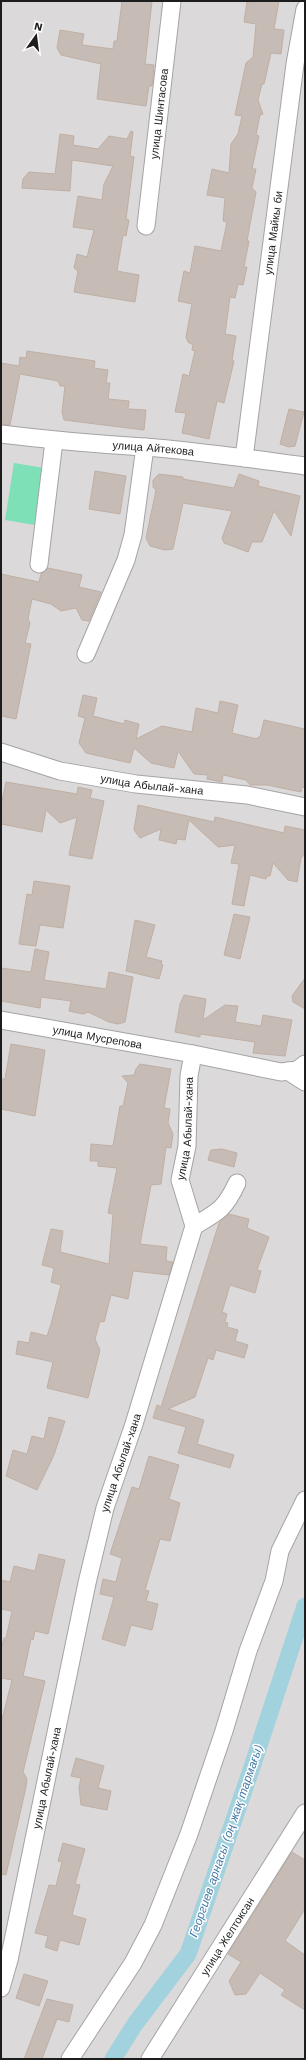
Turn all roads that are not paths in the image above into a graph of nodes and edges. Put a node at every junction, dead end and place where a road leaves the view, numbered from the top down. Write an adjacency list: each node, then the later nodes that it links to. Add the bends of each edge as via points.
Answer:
1 (172, 1): 3 (street, улица Шинтасова)
2 (305, 9): 7 (street, улица Майкы би, via 295,64)
3 (146, 226)
4 (1, 434): 5 (street, улица Айтекова)
5 (54, 441): 6 (street, улица Айтекова); 9 (street)
6 (145, 447): 7 (street, улица Айтекова); 10 (street, via 133,535 126,560)
7 (244, 458): 8 (street, улица Айтекова)
8 (305, 466)
9 (39, 564)
10 (86, 654)
11 (1, 752): 12 (street, улица Абылай-хана, via 60,771 136,784 246,795)
12 (305, 808)
13 (1, 1020): 14 (street, улица Мусрепова)
14 (193, 1054): 16 (street, via 280,1072); 19 (street, улица Абылай-хана, via 189,1076 187,1146 180,1180)
15 (305, 1064): 16 (street, via 297,1070)
16 (288, 1071): 17 (street)
17 (305, 1082)
18 (237, 1183): 19 (street, via 228,1203)
19 (194, 1226): 22 (street, улица Абылай-хана, via 134,1424 105,1508)
20 (305, 1500): 23 (street, via 280,1551 274,1581 248,1651 224,1732 189,1834 153,1925 133,1963)
21 (305, 1813): 24 (street, улица Желтоксан)
22 (1, 1988)
23 (70, 2059)
24 (150, 2059)

